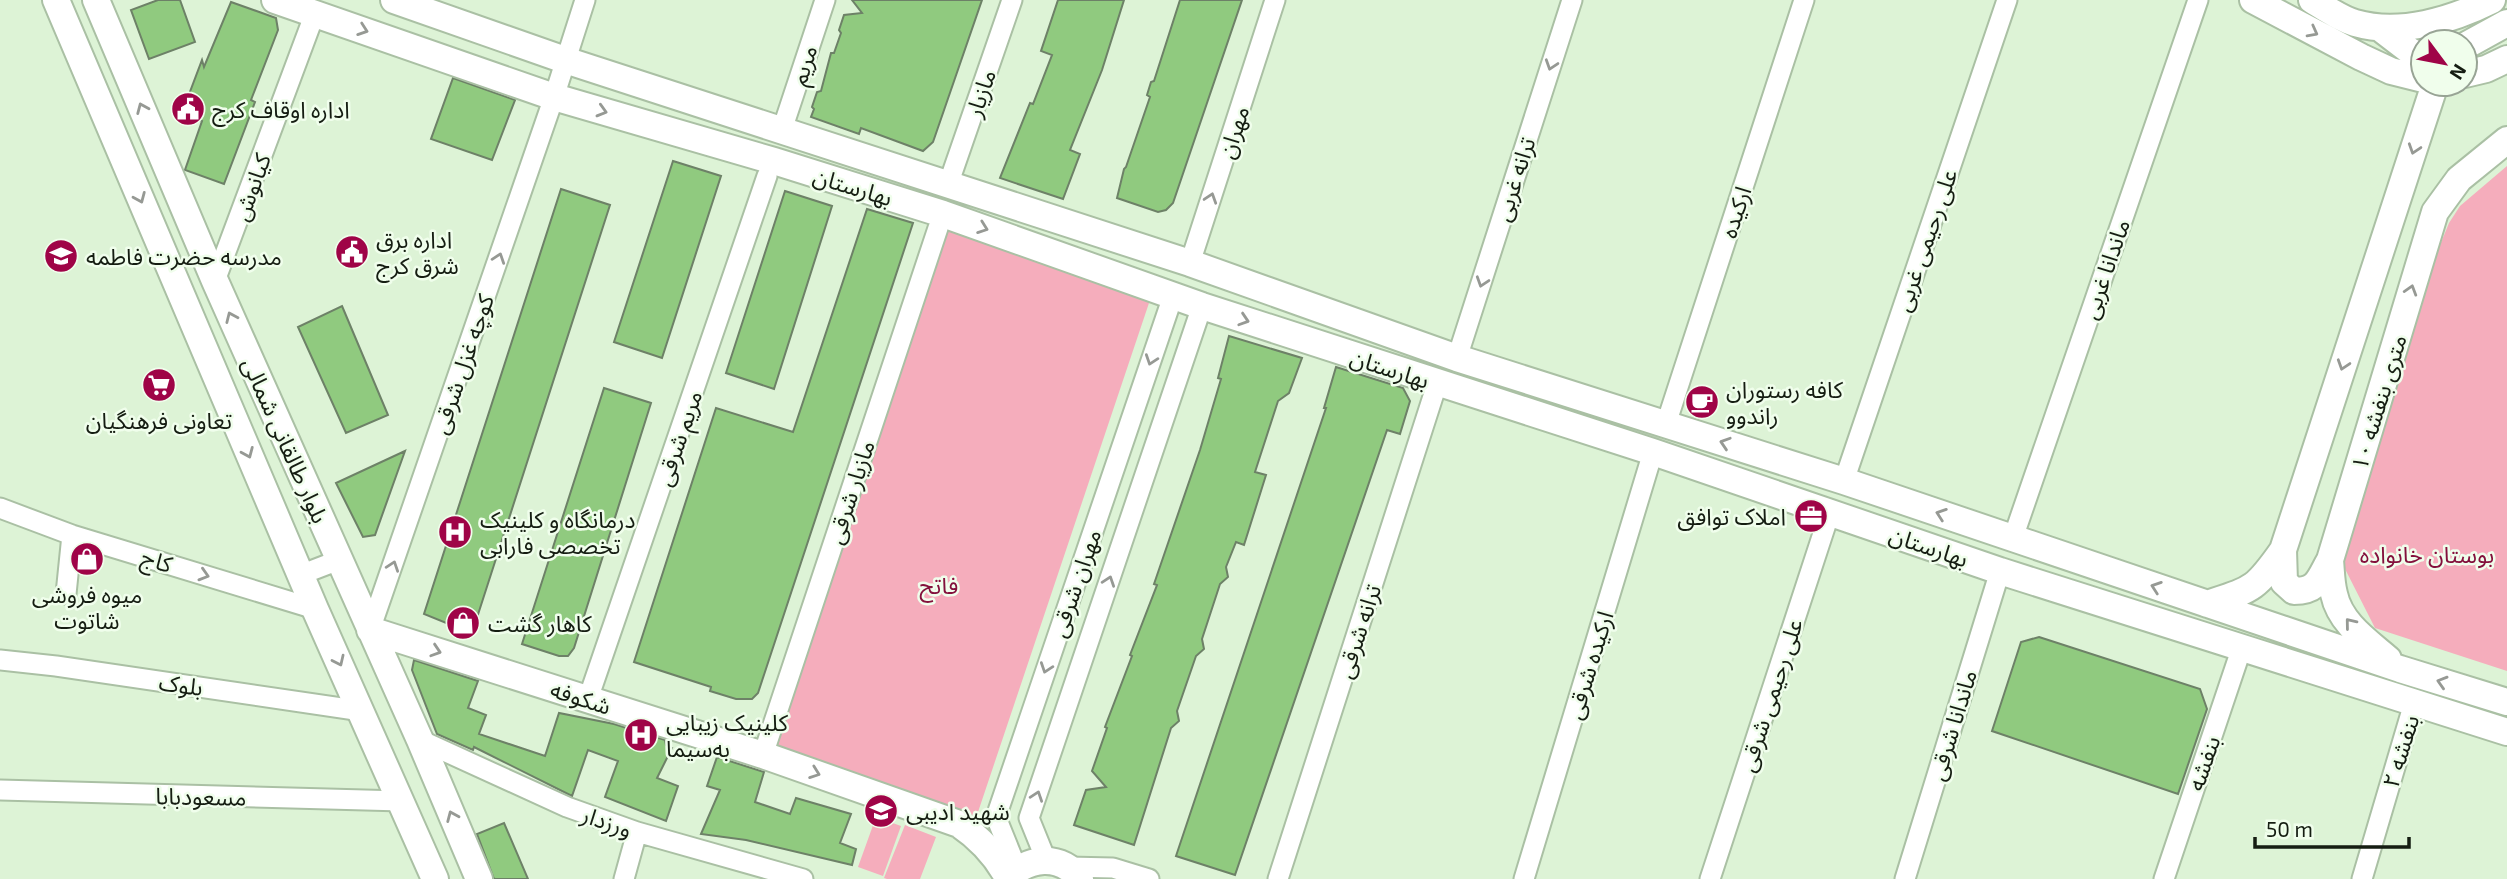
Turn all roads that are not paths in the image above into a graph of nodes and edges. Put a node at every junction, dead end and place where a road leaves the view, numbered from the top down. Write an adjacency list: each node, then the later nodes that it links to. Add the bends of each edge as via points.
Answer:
1 (56, 0): 51 (main road, بلوار طالقانی شمالی, one-way to 51)
2 (275, 0): 17 (main road, بهارستان)
3 (394, 0): 23 (main road, بهارستان)
4 (585, 0): 23 (street, کوچه غزل شرقی)
5 (825, 0): 29 (street, مریم)
6 (1012, 0): 32 (street, مازیار)
7 (1275, 0): 34 (street, مهران, one-way to 7)
8 (1572, 0): 38 (street, ترانه غربی, one-way to 38)
9 (1804, 0): 40 (street, ارکیده)
10 (2007, 0): 42 (street, علی رحیمی غربی)
11 (2198, 0): 46 (street, ماندانا غربی)
12 (2253, 0): 26 (main road, one-way to 26, via 2361,58)
13 (2312, 0): 19 (main road, via 2353,23)
14 (2492, 0): 16 (main road)
15 (100, 6): 35 (main road, بلوار طالقانی شمالی, one-way to 15)
16 (2468, 12): 19 (main road, via 2400,28); 20 (main road)
17 (315, 13): 27 (main road, بهارستان, one-way to 27); 35 (street, کیانوش)
18 (2507, 23): 21 (main road)
19 (2380, 28): 22 (main road)
20 (2458, 28)
21 (2479, 38)
22 (2409, 50)
23 (565, 60): 27 (street, کوچه غزل شرقی); 29 (main road, بهارستان)
24 (2507, 60): 25 (main road)
25 (2479, 71)
26 (2409, 76)
27 (554, 97): 36 (main road, بهارستان, one-way to 36, via 943,214); 55 (street, کوچه غزل شرقی, one-way to 27)
28 (2430, 98): 47 (main road, ۱۰ متری بنفشه, one-way to 47)
29 (782, 130): 32 (main road, بهارستان)
30 (2507, 140): 49 (main road, ۱۰ متری بنفشه, one-way to 30, via 2435,212 2459,179)
31 (767, 176): 59 (street, مریم شرقی)
32 (948, 185): 34 (main road, بهارستان)
33 (938, 228): 65 (street, مازیار شرقی)
34 (1190, 263): 38 (main road, بهارستان)
35 (215, 281): 48 (main road, بلوار طالقانی شمالی, one-way to 35)
36 (1173, 296): 37 (main road, بهارستان); 70 (street, مهران شرقی, one-way to 70, via 996,817)
37 (1202, 306): 39 (main road, بهارستان, one-way to 39); 69 (street, مهران شرقی, one-way to 37, via 1030,818)
38 (1457, 358): 40 (main road, بهارستان)
39 (1437, 384): 41 (main road, بهارستان); 76 (street, ترانه شرقی)
40 (1666, 424): 42 (main road, بهارستان, one-way to 40)
41 (1653, 452): 44 (main road, بهارستان); 77 (street, ارکیده شرقی)
42 (1844, 481): 46 (main road, بهارستان, one-way to 42)
43 (0, 508): 45 (street, کاج)
44 (1830, 512): 50 (main road, بهارستان); 78 (street, علی رحیمی شرقی)
45 (72, 535): 52 (street); 54 (street, کاج, one-way to 54)
46 (2013, 538): 53 (main road, بهارستان, one-way to 46)
47 (2283, 550): 49 (main road, via 2284,582 2294,591 2315,586); 53 (main road, ۱۰ متری بنفشه, via 2261,581 2247,591)
48 (340, 560): 51 (street); 55 (main road, بلوار طالقانی شمالی)
49 (2330, 560): 58 (main road, ۱۰ متری بنفشه, one-way to 49, via 2342,613 2334,595)
50 (2000, 571): 56 (main road, بهارستان); 79 (street, ماندانا شرقی)
51 (300, 575): 54 (main road, بلوار طالقانی شمالی)
52 (66, 594)
53 (2207, 604): 58 (main road, بهارستان)
54 (315, 610): 62 (main road, بلوار طالقانی شمالی, one-way to 62)
55 (370, 631): 59 (main road, شکوفه, one-way to 59); 64 (main road, بلوار طالقانی شمالی)
56 (2242, 647): 61 (main road, بهارستان); 80 (street, بنفشه)
57 (0, 660): 62 (street, بلوک)
58 (2400, 669): 60 (main road, بهارستان, one-way to 58)
59 (588, 699): 65 (main road, شکوفه)
60 (2507, 702)
61 (2414, 703): 63 (main road, بهارستان); 81 (street, بنفشه ۲)
62 (362, 711): 67 (main road, بلوار طالقانی شمالی)
63 (2507, 732)
64 (420, 740): 68 (street, ورزدار, via 567,807); 72 (main road, بلوار طالقانی شمالی, one-way to 64)
65 (763, 755): 70 (main road, شکوفه, one-way to 70, via 959,824 981,840)
66 (0, 790): 67 (street, مسعودبابا)
67 (402, 801): 71 (main road, بلوار طالقانی شمالی)
68 (637, 832): 73 (street); 74 (street, ورزدار)
69 (1065, 869): 70 (main road, via 1026,864); 75 (street, via 1113,868)
70 (1011, 875)
71 (435, 879)
72 (479, 879)
73 (624, 879)
74 (803, 879)
75 (1149, 879)
76 (1278, 879)
77 (1524, 879)
78 (1710, 879)
79 (1905, 879)
80 (2164, 879)
81 (2362, 879)

